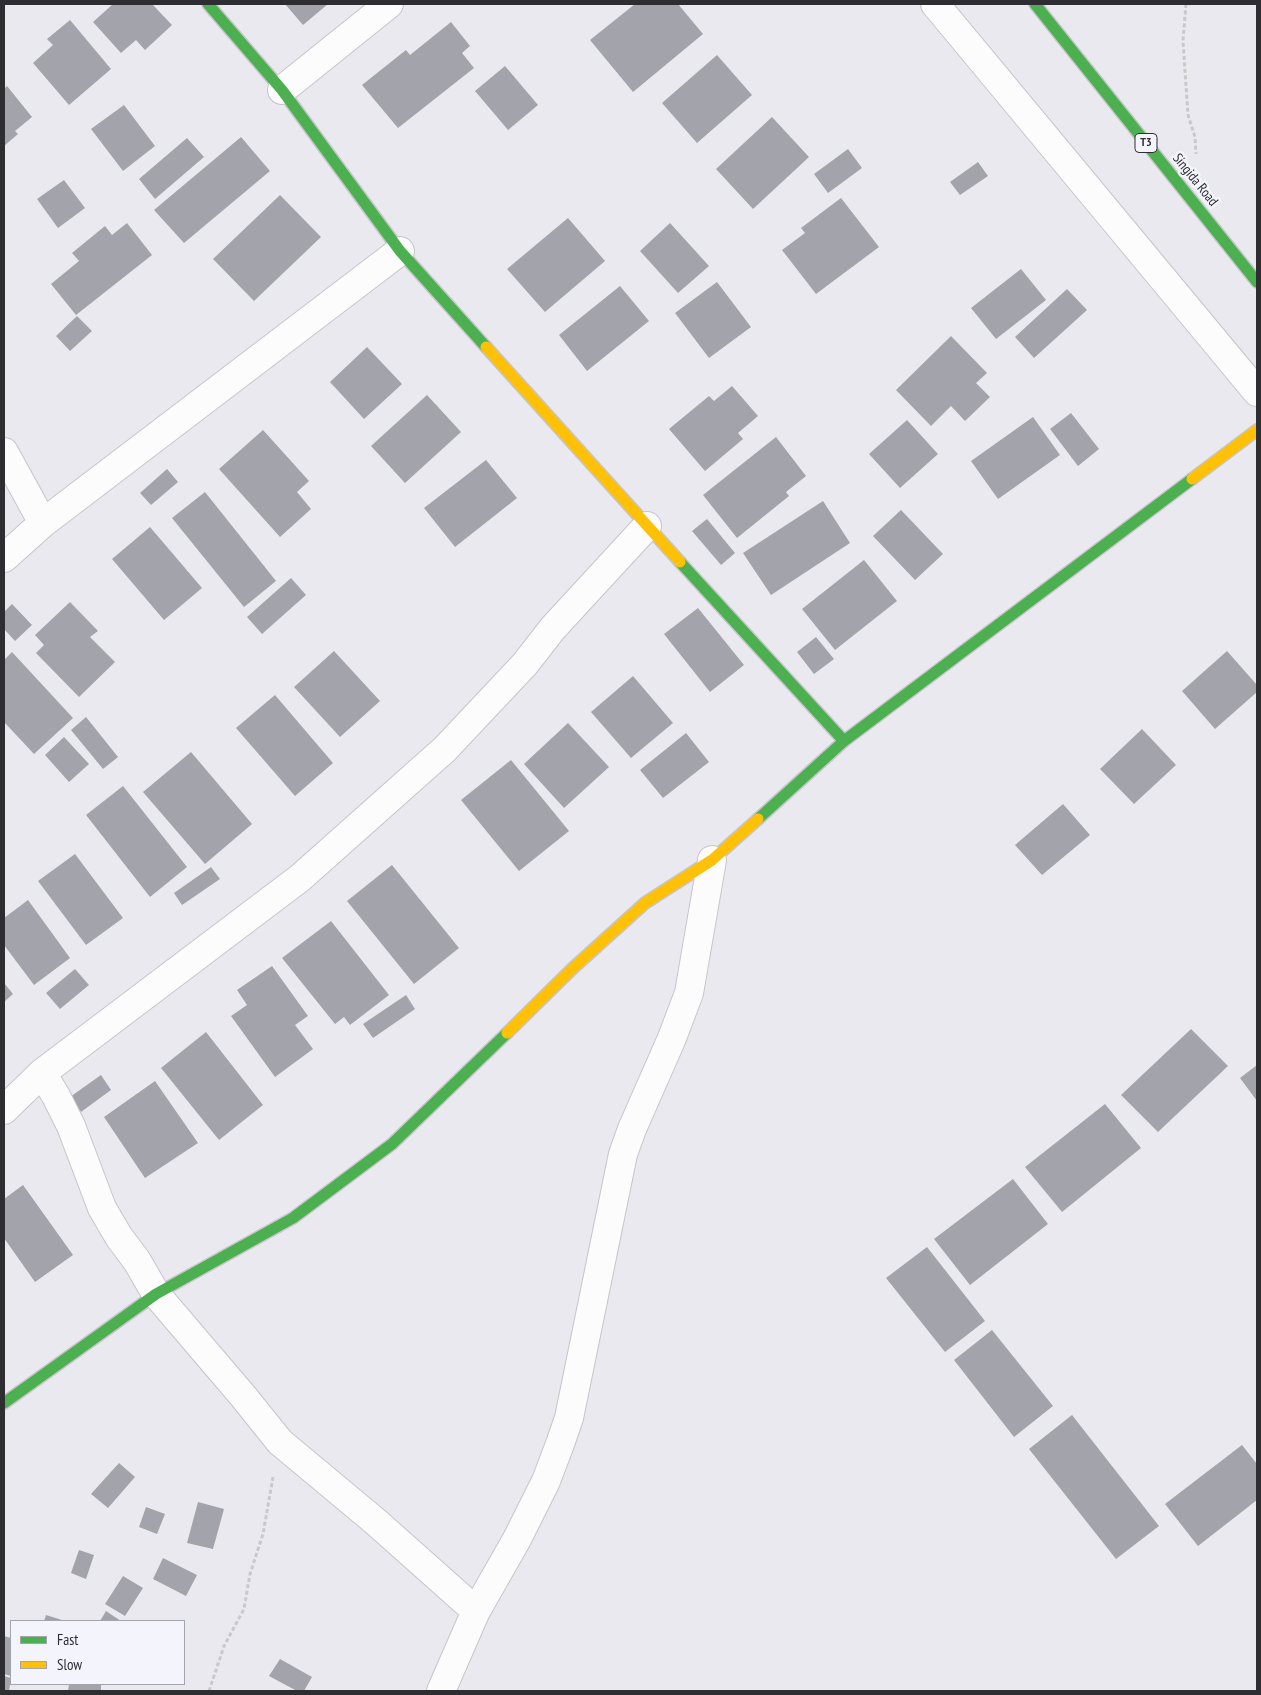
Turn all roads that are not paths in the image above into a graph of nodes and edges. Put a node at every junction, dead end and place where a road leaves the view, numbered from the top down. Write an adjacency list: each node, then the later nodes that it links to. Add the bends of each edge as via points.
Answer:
1 (208, 4): 5 (main road)
2 (389, 4): 5 (street)
3 (935, 4): 8 (street)
4 (1035, 4): 7 (main road, Singida Road / T3)
5 (282, 90): 6 (main road)
6 (400, 251): 11 (street); 12 (main road)
7 (1257, 282)
8 (1257, 392)
9 (1257, 430): 14 (main road)
10 (4, 452): 11 (street)
11 (43, 523): 13 (street)
12 (647, 526): 14 (main road); 16 (street, via 445,749 300,878)
13 (4, 558)
14 (844, 741): 15 (main road)
15 (712, 860): 18 (main road, via 645,903 572,968 392,1144 293,1218); 20 (street, via 689,993 624,1154 569,1418 546,1481)
16 (42, 1073): 17 (street); 18 (street, via 71,1126 102,1208)
17 (4, 1110)
18 (156, 1294): 19 (main road); 20 (street, via 280,1442)
19 (4, 1403)
20 (476, 1611): 21 (street)
21 (441, 1691)

